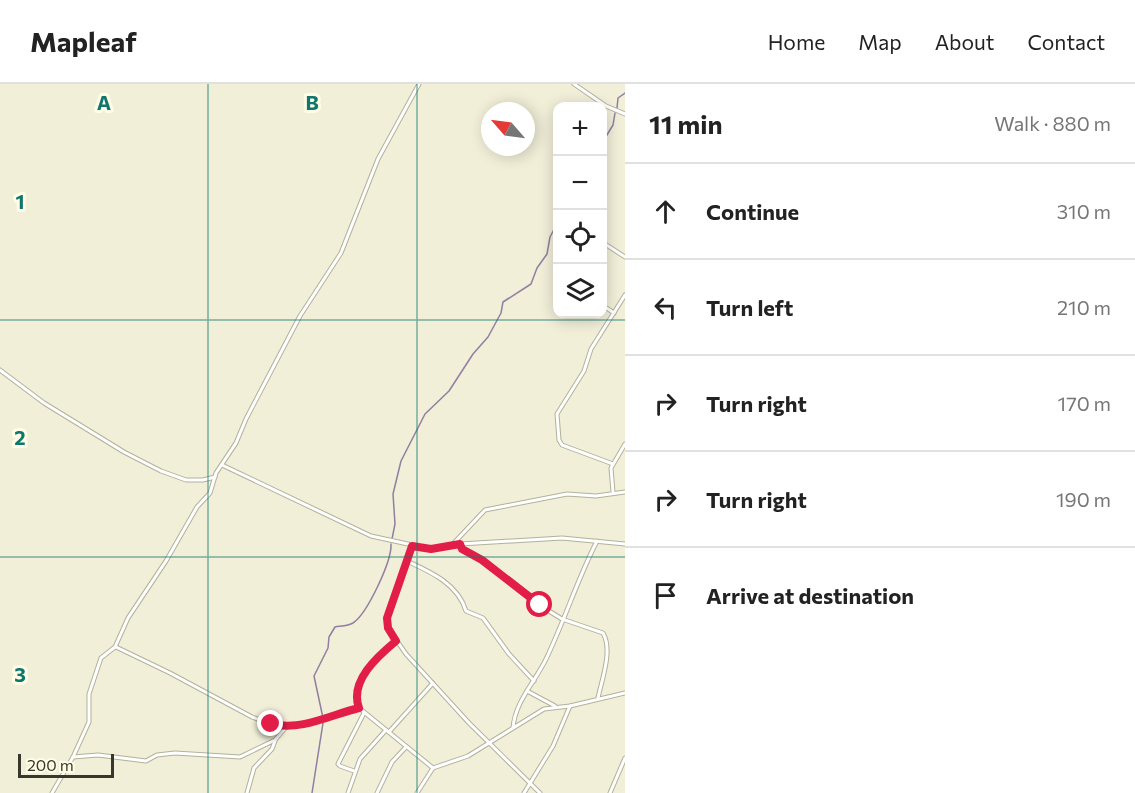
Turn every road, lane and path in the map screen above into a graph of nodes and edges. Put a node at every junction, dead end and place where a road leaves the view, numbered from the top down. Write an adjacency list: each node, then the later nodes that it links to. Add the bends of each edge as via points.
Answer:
1 (419, 84): 12 (street, via 378,159 341,253 300,315)
2 (574, 84): 3 (street)
3 (625, 114)
4 (607, 245): 5 (street)
5 (625, 257)
6 (625, 295): 8 (street)
7 (607, 308): 8 (street)
8 (614, 313): 11 (street, via 556,418 562,445)
9 (0, 370): 13 (street, via 44,403 161,471 186,480)
10 (625, 444): 11 (street)
11 (613, 464): 14 (street)
12 (222, 465): 13 (street); 20 (street, via 355,530)
13 (215, 477): 24 (street, via 210,493 197,507 128,618)
14 (613, 492): 15 (street); 19 (street, via 596,496 567,494 485,510)
15 (625, 492)
16 (597, 541): 17 (street, via 552,538); 18 (street); 22 (street)
17 (460, 544): 19 (street); 22 (street)
18 (625, 544)
19 (452, 545): 20 (street, via 431,549)
20 (412, 546): 21 (street)
21 (407, 561): 23 (street, via 387,618); 25 (street, via 455,590 466,610 483,618)
22 (562, 619): 25 (street); 29 (street, via 605,635 606,654)
23 (396, 641): 26 (street); 32 (street, via 363,677 357,694)
24 (115, 646): 34 (street, via 252,717); 40 (street, via 99,663 89,694 89,722)
25 (534, 681): 27 (street)
26 (433, 683): 36 (street); 38 (street)
27 (527, 691): 30 (street); 35 (street, via 515,713)
28 (625, 693): 29 (street)
29 (598, 698): 31 (street)
30 (555, 706): 31 (street); 35 (street)
31 (570, 706): 44 (street)
32 (359, 708): 33 (street); 34 (street)
33 (364, 712): 36 (street); 43 (street, via 338,764)
34 (286, 727): 37 (street)
35 (513, 728): 38 (street)
36 (388, 731): 39 (street); 43 (street, via 360,759)
37 (275, 740): 40 (street, via 240,757 175,753 146,761 98,755); 46 (street, via 254,768)
38 (489, 743): 42 (street, via 459,761); 44 (street)
39 (406, 747): 42 (street); 48 (street, via 392,762)
40 (73, 757): 45 (street)
41 (625, 758): 52 (street)
42 (433, 768): 49 (street)
43 (354, 771): 47 (street)
44 (531, 783): 50 (street); 51 (street)
45 (52, 793)
46 (247, 793)
47 (348, 793)
48 (377, 793)
49 (417, 793)
50 (524, 793)
51 (540, 793)
52 (610, 793)

